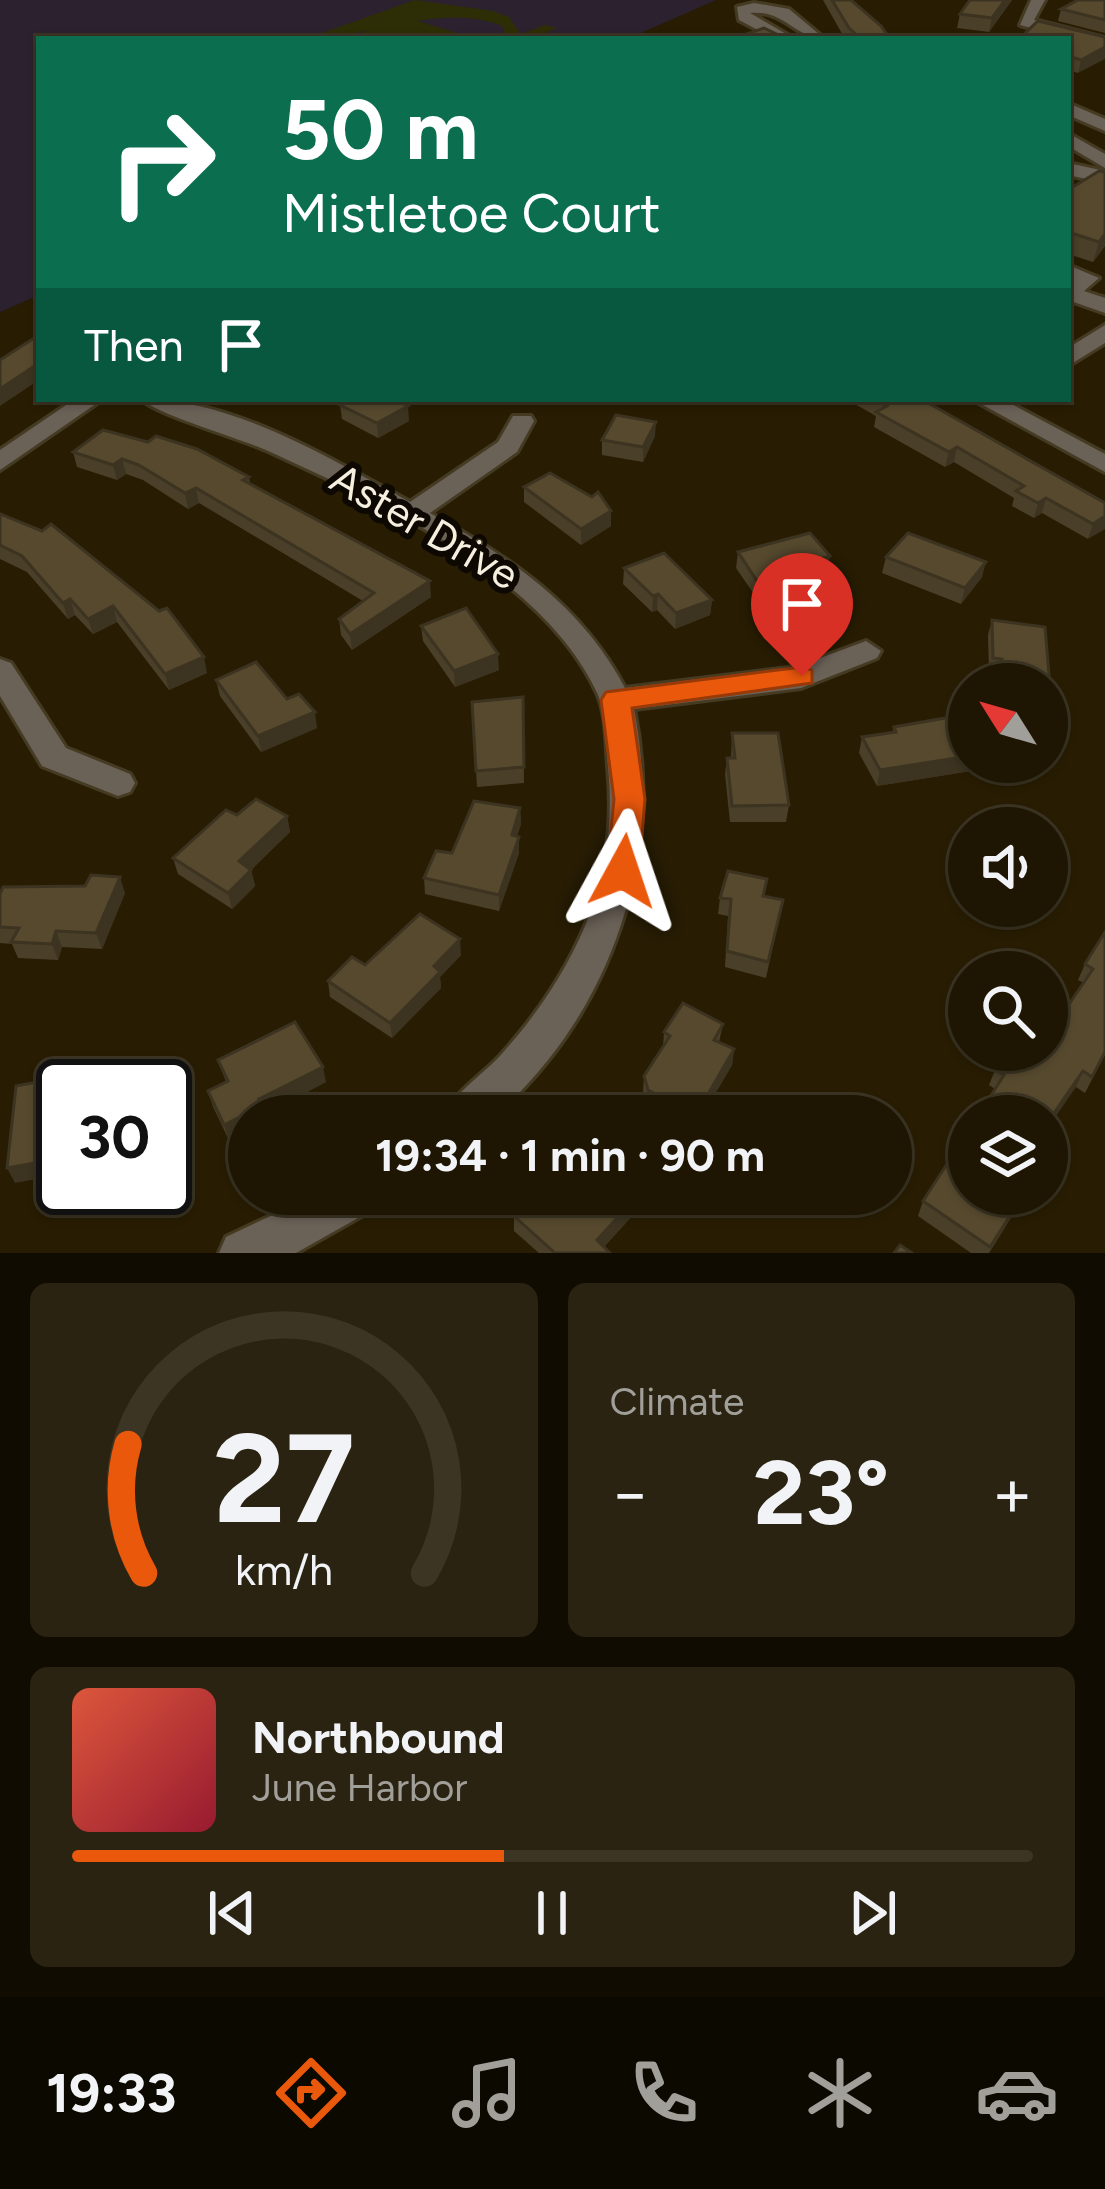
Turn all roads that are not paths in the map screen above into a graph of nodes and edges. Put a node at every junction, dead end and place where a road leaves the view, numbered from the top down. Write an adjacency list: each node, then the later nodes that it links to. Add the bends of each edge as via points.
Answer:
1 (1039, 0): 2 (street)
2 (1024, 22): 5 (street, via 1017,34); 6 (street)
3 (781, 36): 4 (street, via 742,10 788,9)
4 (814, 36)
5 (1025, 36)
6 (1105, 43)
7 (1071, 48): 8 (street)
8 (1105, 56)
9 (1105, 98): 10 (street)
10 (1071, 109): 11 (street)
11 (1105, 126)
12 (1071, 140): 13 (street)
13 (1105, 162)
14 (1071, 170): 15 (street)
15 (1105, 177)
16 (1071, 272): 17 (street, via 1088,278)
17 (1071, 290)
18 (1071, 293): 19 (street)
19 (1105, 306)
20 (1105, 332): 21 (street)
21 (1071, 356)
22 (87, 402): 26 (street)
23 (162, 402): 28 (street, Aster Drive, via 268,437)
24 (991, 402): 27 (street)
25 (522, 421): 28 (street, via 508,447)
26 (0, 462)
27 (1105, 464)
28 (411, 514): 31 (street, Aster Drive, via 520,577 556,609)
29 (866, 651): 31 (street, via 802,676)
30 (0, 670): 32 (street, via 54,757)
31 (616, 700): 33 (street, Aster Drive, via 630,799 623,871 597,947 549,1024)
32 (118, 783)
33 (484, 1095)
34 (322, 1215): 35 (street)
35 (242, 1253)

